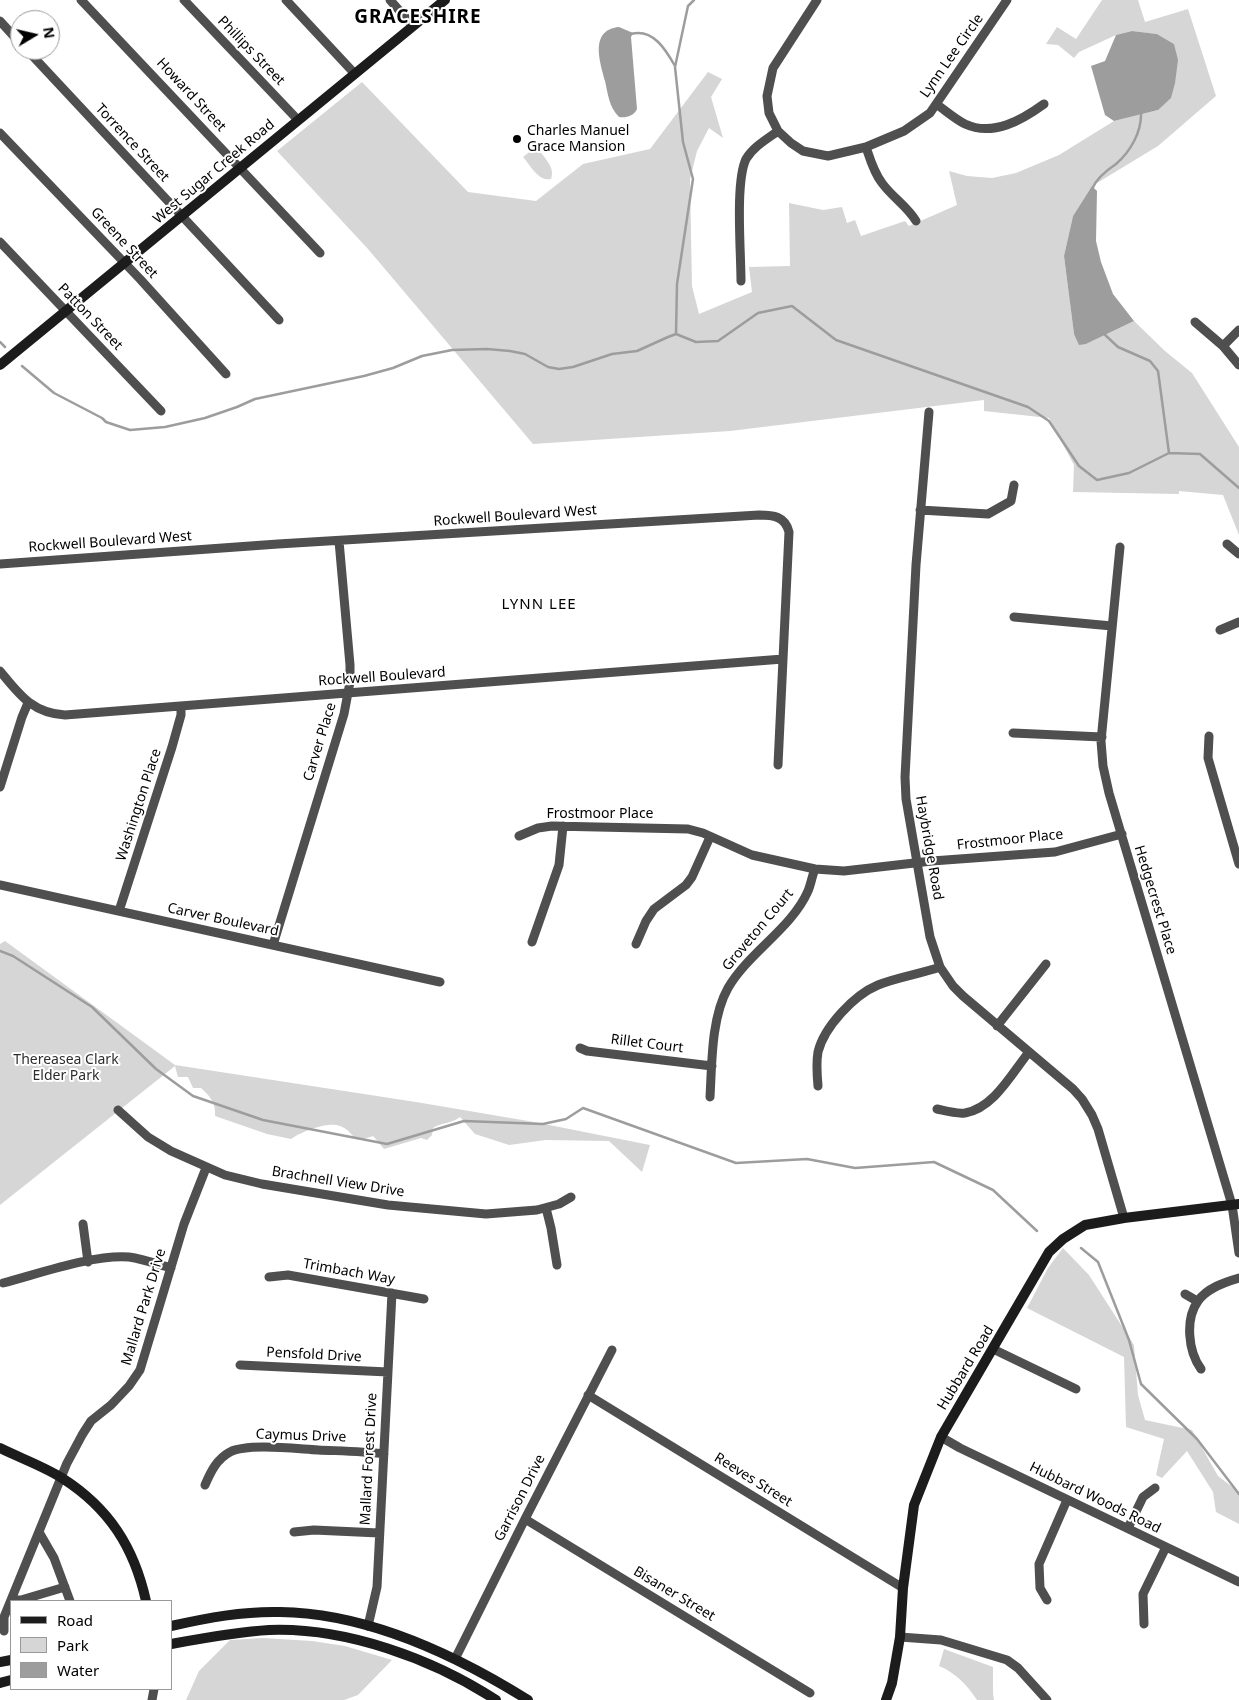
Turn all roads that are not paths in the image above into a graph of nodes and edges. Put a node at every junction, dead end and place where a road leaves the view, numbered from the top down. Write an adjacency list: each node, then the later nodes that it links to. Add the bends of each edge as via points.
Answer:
1 (82, 0): 19 (street, Howard Street)
2 (184, 0): 15 (street, Phillips Street)
3 (286, 0): 12 (street)
4 (390, 0): 9 (street)
5 (445, 0): 9 (main road, West Sugar Creek Road)
6 (817, 0): 16 (street, Lynn Lee Circle, via 773,68 770,78 769,112)
7 (1007, 0): 13 (street, Lynn Lee Circle)
8 (0, 22): 10 (street)
9 (413, 26): 12 (main road, West Sugar Creek Road)
10 (10, 32)
11 (36, 60): 20 (street, Torrence Street)
12 (355, 74): 15 (main road, West Sugar Creek Road)
13 (936, 104): 14 (street, via 965,124 987,129 996,129 1029,116); 18 (street, Lynn Lee Circle, via 930,113 904,131)
14 (1044, 104)
15 (298, 120): 19 (main road, West Sugar Creek Road)
16 (778, 131): 18 (street, Lynn Lee Circle, via 803,151 815,155 838,155); 25 (street, via 753,151 742,172)
17 (0, 133): 24 (street, Greene Street)
18 (866, 147): 21 (street, via 882,184)
19 (240, 168): 20 (main road, West Sugar Creek Road); 23 (street, Howard Street)
20 (183, 216): 24 (main road, West Sugar Creek Road); 27 (street, Torrence Street)
21 (916, 221)
22 (0, 242): 26 (street, Patton Street)
23 (320, 253)
24 (124, 263): 26 (main road, West Sugar Creek Road); 33 (street, Greene Street)
25 (741, 281)
26 (66, 311): 31 (main road, West Sugar Creek Road); 34 (street, Patton Street)
27 (279, 320)
28 (1195, 322): 30 (street)
29 (1239, 330): 30 (street)
30 (1223, 346): 32 (street)
31 (0, 365)
32 (1239, 365)
33 (226, 374)
34 (161, 412)
35 (929, 412): 37 (street, Haybridge Road)
36 (1014, 485): 37 (street, via 1011,501 988,514)
37 (920, 510): 61 (street, Haybridge Road, via 905,777)
38 (339, 541): 42 (street, Rockwell Boulevard West); 47 (street, Rockwell Boulevard West, via 775,516 784,522 789,532); 49 (street, Carver Place, via 350,665)
39 (1228, 544): 41 (street)
40 (1120, 547): 45 (street, Hedgecrest Place)
41 (1239, 554)
42 (0, 564)
43 (1014, 617): 45 (street)
44 (1239, 622): 46 (street)
45 (1112, 626): 54 (street, Hedgecrest Place)
46 (1220, 630)
47 (783, 659): 49 (street, Rockwell Boulevard); 55 (street, Rockwell Boulevard West)
48 (0, 671): 50 (street, Rockwell Boulevard)
49 (348, 694): 51 (street, Rockwell Boulevard); 68 (street, Carver Place)
50 (28, 703): 51 (street, Rockwell Boulevard, via 49,713 64,715); 56 (street)
51 (181, 706): 65 (street, Washington Place, via 172,747)
52 (1013, 733): 54 (street)
53 (1209, 736): 62 (street, via 1208,758)
54 (1102, 737): 58 (street, Hedgecrest Place, via 1105,778)
55 (778, 765)
56 (0, 787)
57 (563, 826): 59 (street, Frostmoor Place, via 538,828); 60 (street, Frostmoor Place, via 688,829); 66 (street, via 559,865)
58 (1122, 834): 61 (street, Frostmoor Place, via 1055,852); 82 (street, Hedgecrest Place)
59 (519, 836)
60 (710, 837): 63 (street, Frostmoor Place, via 752,856); 67 (street, via 692,877 654,909)
61 (918, 863): 63 (street, Frostmoor Place, via 844,871); 70 (street, Haybridge Road, via 930,937)
62 (1239, 864)
63 (814, 869): 75 (street, Groveton Court, via 808,892 798,907 738,972 727,990 717,1017)
64 (0, 884): 65 (street, Carver Boulevard)
65 (119, 911): 68 (street, Carver Boulevard)
66 (532, 942)
67 (636, 944)
68 (273, 945): 71 (street, Carver Boulevard)
69 (1046, 964): 72 (street)
70 (940, 967): 72 (street, Haybridge Road, via 953,986); 76 (street, via 878,985 859,996 823,1037 818,1054)
71 (440, 982)
72 (997, 1026): 74 (street, Haybridge Road)
73 (580, 1048): 75 (street, Rillet Court)
74 (1029, 1052): 78 (street, via 983,1106 963,1113); 84 (street, Haybridge Road, via 1073,1088 1087,1106 1098,1129)
75 (712, 1066): 77 (street, Groveton Court)
76 (818, 1086)
77 (710, 1097)
78 (938, 1109)
79 (118, 1110): 80 (street, Brachnell View Drive, via 158,1145)
80 (206, 1168): 83 (street, Brachnell View Drive, via 262,1184 388,1205 486,1214); 89 (street, Mallard Park Drive)
81 (571, 1197): 83 (street, Brachnell View Drive)
82 (1235, 1205): 84 (main road, Hubbard Road); 86 (street, Hedgecrest Place)
83 (546, 1208): 88 (street)
84 (1124, 1218): 97 (main road, Hubbard Road, via 1085,1225 1063,1238 1049,1252)
85 (83, 1224): 87 (street)
86 (1239, 1253)
87 (88, 1262): 89 (street, via 127,1257); 92 (street)
88 (557, 1265)
89 (171, 1268): 107 (street, Mallard Park Drive, via 140,1370 129,1386 88,1426)
90 (269, 1277): 93 (street, Trimbach Way, via 288,1275)
91 (1239, 1278): 96 (street, via 1216,1287)
92 (3, 1284)
93 (392, 1293): 95 (street, Trimbach Way); 101 (street, Mallard Forest Drive)
94 (1185, 1294): 96 (street)
95 (424, 1299)
96 (1198, 1301): 100 (street, via 1190,1333 1192,1352)
97 (993, 1349): 102 (street); 104 (main road, Hubbard Road)
98 (612, 1350): 103 (street, Garrison Drive)
99 (240, 1365): 101 (street, Pensfold Drive)
100 (1201, 1369)
101 (388, 1372): 106 (street, Mallard Forest Drive)
102 (1076, 1389)
103 (588, 1395): 111 (street, Garrison Drive); 119 (street, Reeves Street)
104 (941, 1437): 110 (street, Hubbard Woods Road); 119 (main road, Hubbard Road, via 914,1505)
105 (0, 1448): 107 (main road)
106 (384, 1454): 108 (street, Caymus Drive, via 243,1448 221,1458); 115 (street, Mallard Forest Drive)
107 (61, 1478): 113 (street, Mallard Park Drive); 122 (main road, via 104,1512 121,1534 140,1575)
108 (205, 1485)
109 (1155, 1488): 112 (street, via 1138,1504)
110 (1067, 1500): 112 (street, Hubbard Woods Road); 123 (street, via 1039,1564 1040,1588)
111 (524, 1518): 131 (street, Garrison Drive); 132 (street, Bisaner Street)
112 (1128, 1528): 116 (street, Hubbard Woods Road)
113 (39, 1532): 118 (street); 120 (street, Mallard Park Drive)
114 (294, 1532): 115 (street)
115 (379, 1533): 127 (street, Mallard Forest Drive, via 377,1587)
116 (1166, 1547): 117 (street, Hubbard Woods Road); 125 (street, via 1143,1594)
117 (1239, 1582)
118 (65, 1588): 120 (street); 121 (street)
119 (903, 1588): 129 (main road, Hubbard Road)
120 (11, 1600)
121 (70, 1600)
122 (146, 1600)
123 (1046, 1600)
124 (10, 1602): 128 (street, Mallard Park Drive, via 4,1617)
125 (1144, 1624)
126 (172, 1626): 127 (main road, via 225,1615 280,1612 321,1615)
127 (368, 1626): 131 (main road)
128 (4, 1631)
129 (900, 1637): 135 (main road, Hubbard Road); 136 (street, via 941,1640 1007,1660)
130 (172, 1644): 133 (main road, via 240,1632 328,1633 430,1665)
131 (455, 1659): 134 (main road)
132 (810, 1693)
133 (496, 1700)
134 (528, 1700)
135 (886, 1700)
136 (1047, 1700)

